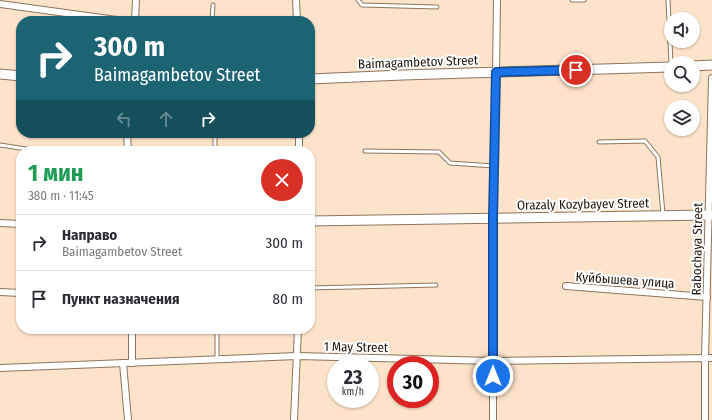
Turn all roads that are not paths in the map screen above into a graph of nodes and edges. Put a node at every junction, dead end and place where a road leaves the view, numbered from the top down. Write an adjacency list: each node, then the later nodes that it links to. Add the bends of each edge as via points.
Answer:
1 (136, 0): 12 (street)
2 (296, 0): 14 (street)
3 (358, 0): 10 (lane, via 362,5)
4 (497, 0): 19 (street)
5 (572, 0): 6 (lane)
6 (584, 0)
7 (668, 0): 15 (lane)
8 (0, 4): 11 (street)
9 (213, 5): 13 (lane)
10 (437, 7)
11 (88, 16)
12 (135, 16)
13 (212, 16)
14 (297, 16)
15 (672, 56)
16 (712, 65): 17 (main road)
17 (700, 66)
18 (664, 67): 19 (main road, Baimagambetov Street)
19 (496, 72): 23 (main road, Baimagambetov Street); 28 (street)
20 (0, 74): 21 (main road)
21 (16, 76)
22 (712, 78): 29 (street, Rabochaya Street)
23 (315, 79)
24 (599, 142): 30 (lane, via 645,141 658,157)
25 (0, 145): 26 (lane)
26 (16, 147)
27 (365, 151): 28 (lane, via 439,152 450,163)
28 (494, 166): 31 (street)
29 (710, 215): 30 (main road, Orazaly Kozybayev Street); 40 (street, Rabochaya Street)
30 (664, 216): 31 (main road, Orazaly Kozybayev Street)
31 (493, 218): 32 (main road, Orazaly Kozybayev Street); 48 (street)
32 (315, 221)
33 (0, 223): 34 (street)
34 (16, 224)
35 (436, 285): 37 (lane)
36 (566, 286): 40 (street, Куйбышева улица)
37 (315, 288)
38 (0, 292): 39 (street)
39 (16, 293)
40 (707, 296): 45 (street, Rabochaya Street)
41 (132, 334): 50 (street)
42 (217, 334): 47 (lane)
43 (298, 334): 44 (street)
44 (297, 356): 47 (street, 1 May Street); 48 (street, 1 May Street); 53 (street)
45 (705, 358): 46 (street, 1 May Street); 48 (street, 1 May Street); 55 (street, Rabochaya Street)
46 (712, 358)
47 (217, 360): 50 (street, 1 May Street)
48 (493, 361): 54 (street)
49 (123, 363): 50 (street, 1 May Street); 51 (street, 1 May Street); 52 (street)
50 (132, 363)
51 (0, 368)
52 (128, 420)
53 (294, 420)
54 (493, 420)
55 (705, 420)

